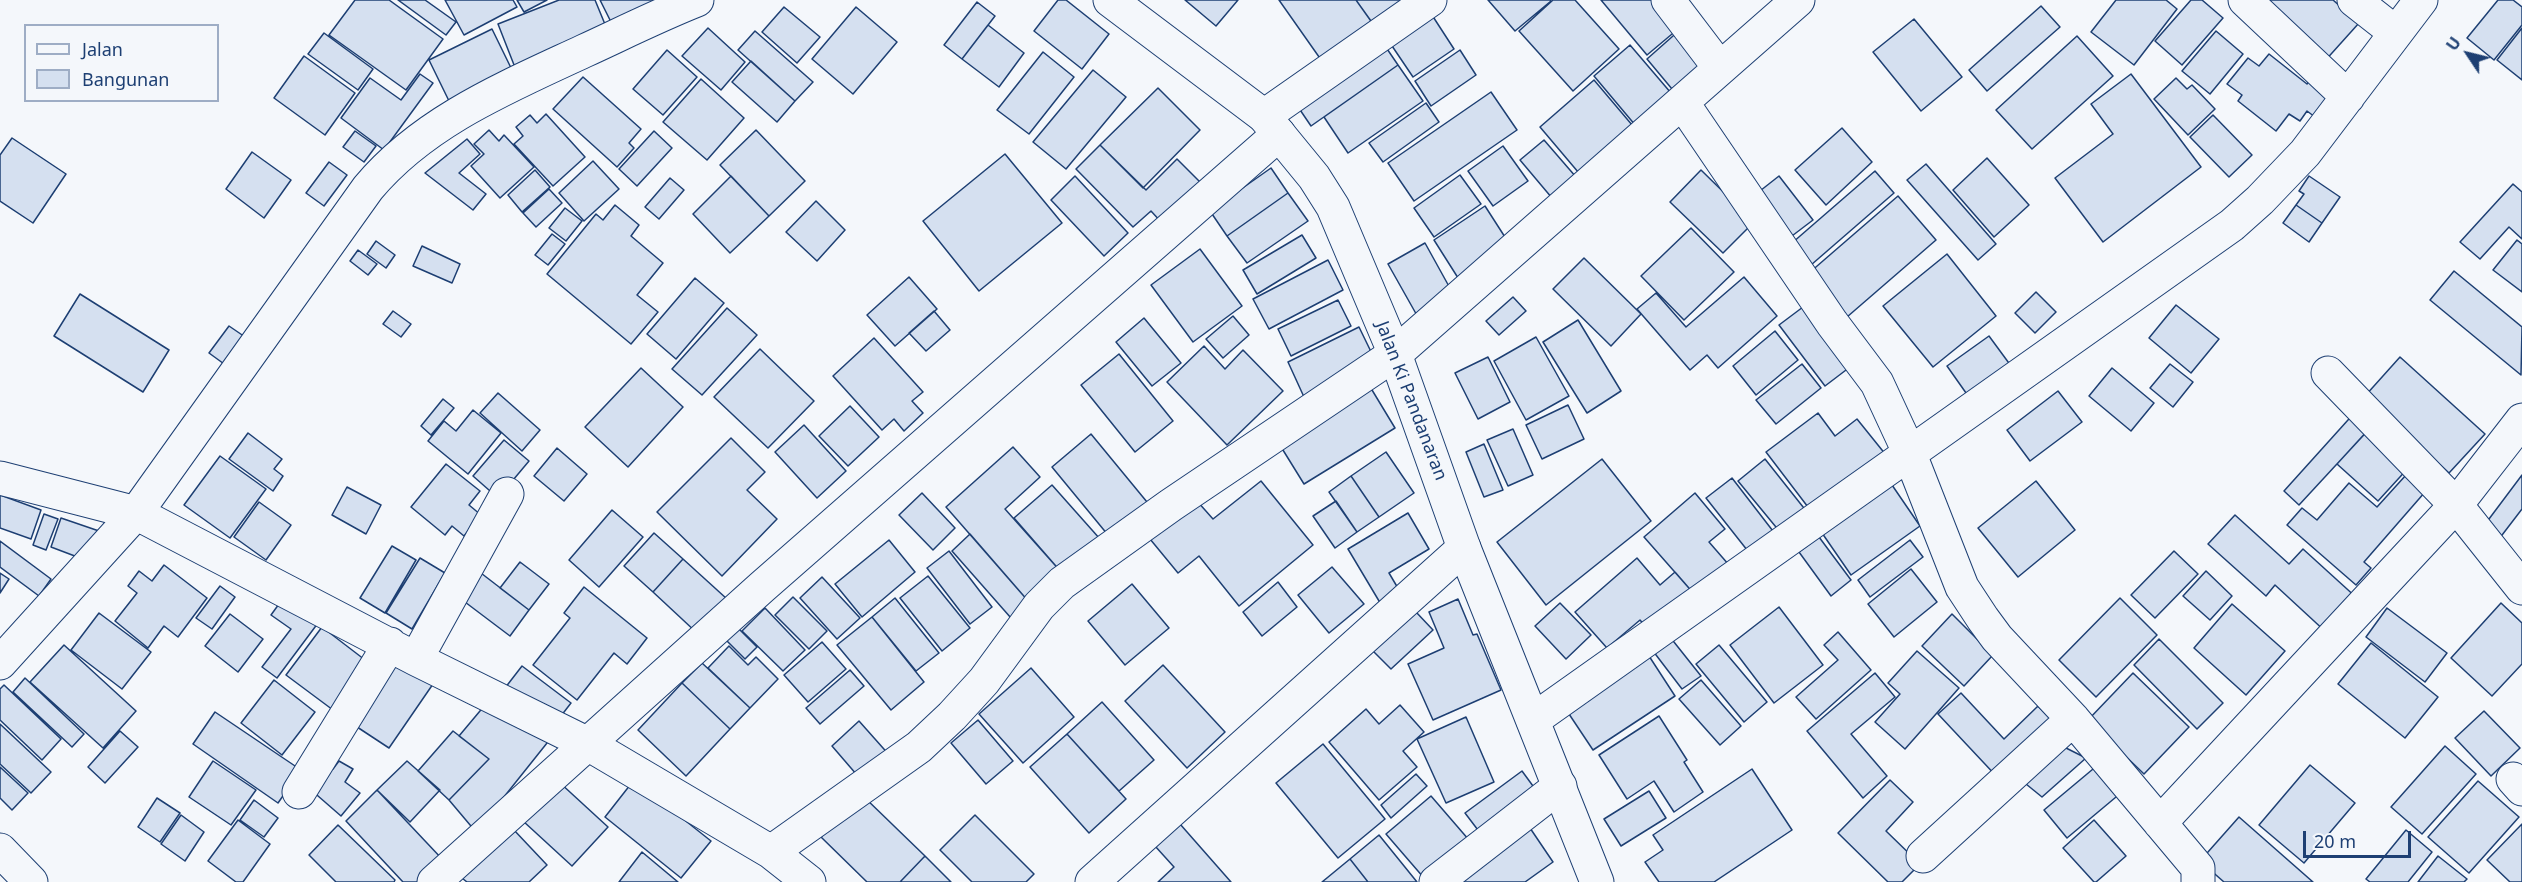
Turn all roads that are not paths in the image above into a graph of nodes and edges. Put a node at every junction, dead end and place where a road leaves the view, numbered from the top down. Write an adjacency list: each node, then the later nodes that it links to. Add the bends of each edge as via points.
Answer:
1 (697, 0): 21 (street, via 498,91 408,148 368,188)
2 (1110, 0): 13 (street, Jalan Ki Pandanaran)
3 (1430, 0): 13 (street)
4 (1668, 0): 10 (street)
5 (1798, 0): 10 (street)
6 (2245, 0): 11 (street)
7 (2354, 0): 9 (street)
8 (2421, 0): 9 (street)
9 (2396, 33): 11 (street)
10 (1719, 68): 12 (street)
11 (2348, 97): 17 (street, via 2305,153 2232,225)
12 (1682, 102): 14 (street); 17 (street, via 1877,383)
13 (1271, 125): 14 (street, Jalan Ki Pandanaran, via 1333,207); 28 (street)
14 (1395, 354): 22 (street, Jalan Ki Pandanaran); 33 (street, via 1062,583 1039,606 984,681 919,747)
15 (2328, 373): 20 (street)
16 (2522, 420): 20 (street)
17 (1909, 452): 26 (street, via 1962,587 1997,638); 27 (street)
18 (0, 478): 21 (street)
19 (507, 494): 24 (street)
20 (2456, 505): 23 (street); 31 (street)
21 (136, 513): 24 (street); 25 (street)
22 (1464, 548): 27 (street, Jalan Ki Pandanaran); 38 (street)
23 (2522, 588)
24 (403, 652): 28 (street); 30 (street)
25 (0, 663)
26 (2073, 719): 31 (street); 34 (street)
27 (1533, 720): 29 (street, Jalan Ki Pandanaran)
28 (588, 744): 33 (street); 36 (street)
29 (1560, 786): 39 (street); 40 (street, Jalan Ki Pandanaran)
30 (298, 792)
31 (2160, 824): 41 (street, via 2198,868)
32 (0, 850): 35 (street)
33 (771, 852): 37 (street)
34 (1923, 856)
35 (31, 882)
36 (434, 882)
37 (809, 882)
38 (1092, 882)
39 (1436, 882)
40 (1597, 882)
41 (2198, 882)

